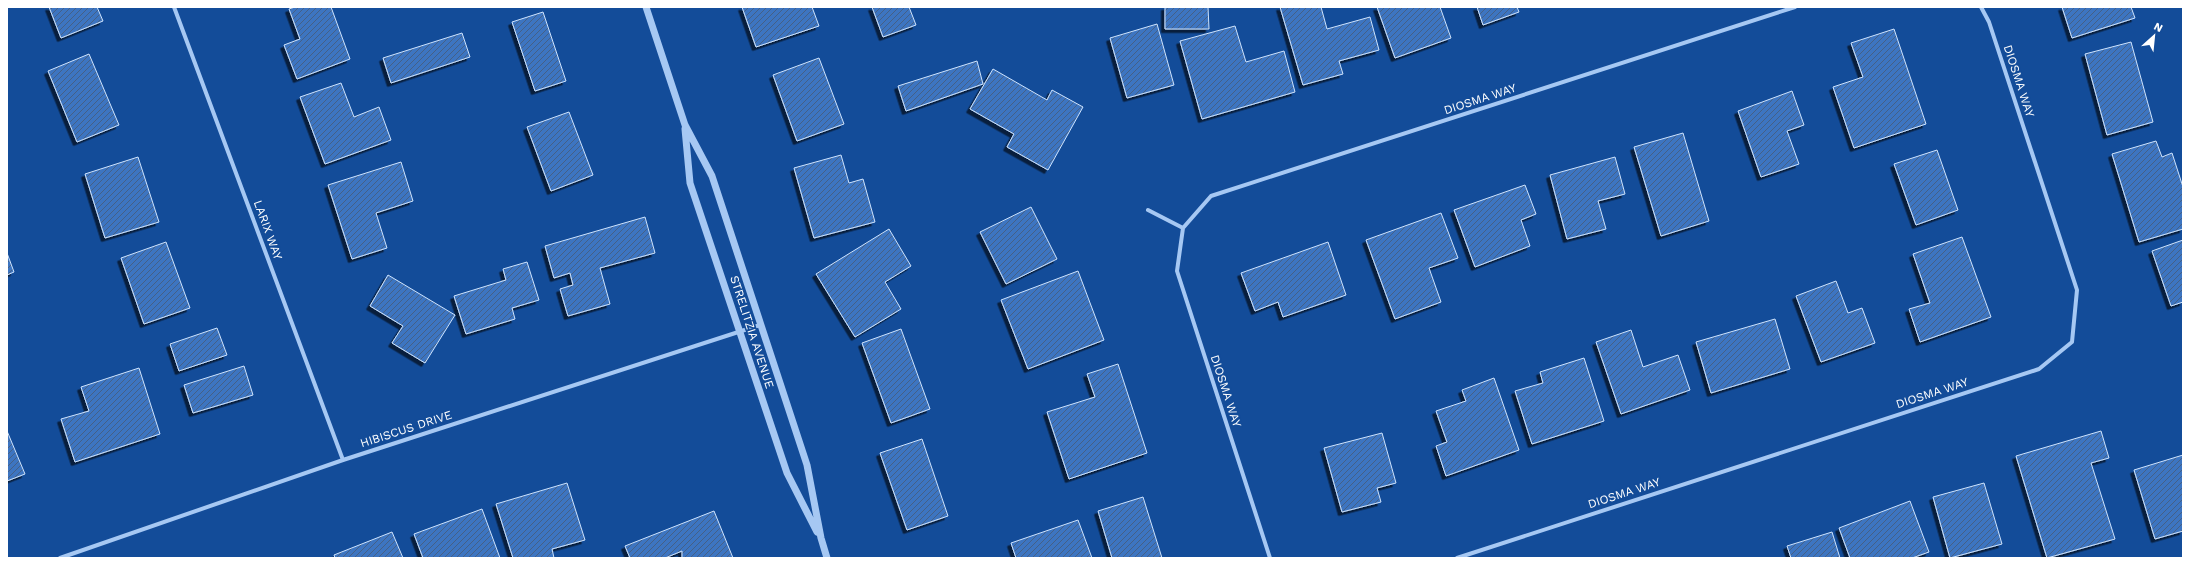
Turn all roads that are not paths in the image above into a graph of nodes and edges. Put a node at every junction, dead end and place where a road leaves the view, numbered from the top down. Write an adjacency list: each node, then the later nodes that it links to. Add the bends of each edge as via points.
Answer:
1 (174, 7): 10 (street, LARIX WAY)
2 (646, 7): 5 (street, STRELITZIA AVENUE)
3 (1795, 7): 7 (street, DIOSMA WAY, via 1211,196)
4 (1981, 7): 15 (street, DIOSMA WAY, via 1989,22 2077,290 2072,342 2039,369)
5 (685, 125): 8 (street, STRELITZIA AVENUE, via 712,176); 9 (street, STRELITZIA AVENUE, via 690,183)
6 (1148, 210): 7 (street)
7 (1183, 228): 14 (street, DIOSMA WAY, via 1177,271)
8 (760, 325): 9 (street, HIBISCUS DRIVE); 11 (street, STRELITZIA AVENUE, via 807,465)
9 (741, 331): 10 (street, HIBISCUS DRIVE); 11 (street, STRELITZIA AVENUE, via 787,473)
10 (343, 460): 12 (street, HIBISCUS DRIVE)
11 (821, 538): 13 (street, STRELITZIA AVENUE)
12 (60, 558)
13 (827, 558)
14 (1270, 558)
15 (1457, 558)

